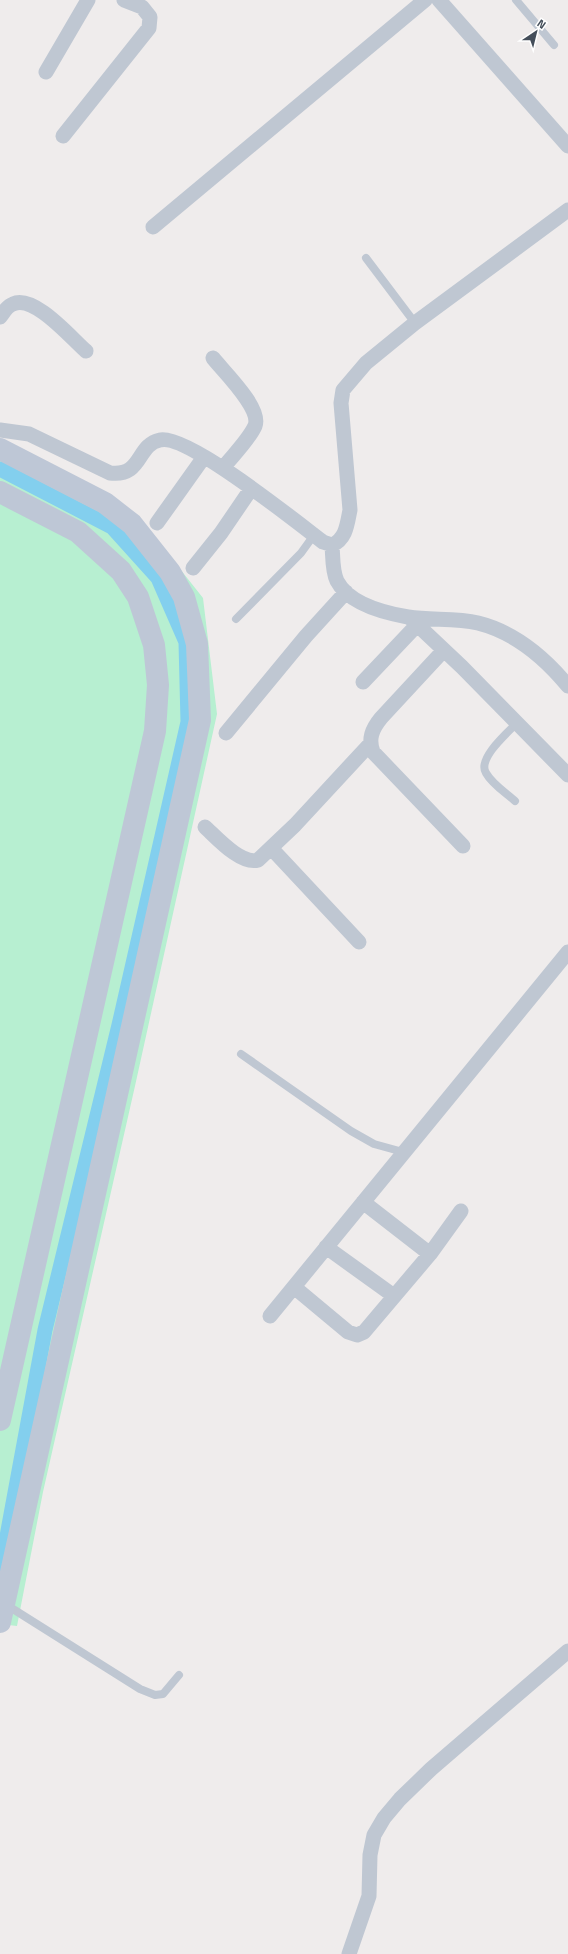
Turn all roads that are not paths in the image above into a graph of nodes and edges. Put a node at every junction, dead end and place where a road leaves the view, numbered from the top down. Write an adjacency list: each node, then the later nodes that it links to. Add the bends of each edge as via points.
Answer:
1 (88, 0): 7 (street)
2 (124, 0): 8 (street, via 142,8 150,17 149,28)
3 (425, 0): 11 (street)
4 (439, 0): 9 (street)
5 (516, 0): 6 (lane)
6 (554, 45)
7 (46, 72)
8 (63, 136)
9 (568, 146)
10 (568, 210): 14 (street)
11 (153, 227)
12 (366, 258): 14 (lane)
13 (0, 317): 15 (street, via 7,307 14,303 33,305)
14 (415, 323): 25 (street, via 366,363 343,390 341,403 350,510 347,527 340,541)
15 (86, 351)
16 (213, 358): 20 (street, via 252,405 256,416 251,433)
17 (0, 430): 19 (street, via 29,434 110,473 121,474 129,471 150,445 159,440 178,442)
18 (0, 449): 53 (street, via 104,503 132,524 170,572 184,597 197,644 200,720)
19 (204, 457): 20 (street); 23 (street)
20 (223, 468): 21 (street)
21 (251, 489): 24 (street); 26 (street)
22 (0, 492): 52 (street, via 78,532 121,571 138,597 154,645 158,685 155,731)
23 (157, 523)
24 (314, 535): 25 (street); 28 (lane, via 301,553)
25 (332, 545): 27 (street, via 337,581)
26 (193, 568)
27 (346, 592): 29 (street, via 360,603); 34 (street)
28 (236, 619)
29 (413, 621): 30 (street); 31 (street); 32 (street, via 451,619 495,628 509,634 534,652)
30 (444, 650): 33 (street); 35 (street, via 374,726)
31 (363, 682)
32 (568, 686)
33 (516, 723): 36 (street); 37 (lane, via 489,753 484,764 488,777)
34 (226, 733)
35 (370, 744): 39 (street, via 373,752); 40 (street)
36 (568, 775)
37 (515, 801)
38 (205, 827): 40 (street, via 233,852 253,862)
39 (463, 846)
40 (272, 848): 41 (street)
41 (359, 942)
42 (568, 952): 44 (street)
43 (241, 1054): 44 (lane, via 350,1131 374,1144)
44 (403, 1152): 45 (street)
45 (363, 1202): 47 (street); 48 (street)
46 (461, 1211): 48 (street)
47 (326, 1247): 49 (street); 50 (street)
48 (430, 1254): 50 (street)
49 (294, 1287): 50 (street, via 348,1332 357,1335 370,1327); 51 (street)
50 (394, 1296)
51 (270, 1316)
52 (0, 1420)
53 (2, 1613): 55 (lane, via 155,1695 163,1694)
54 (568, 1651): 56 (street, via 431,1769 384,1818 374,1835 370,1855 369,1896)
55 (179, 1675)
56 (349, 1954)

